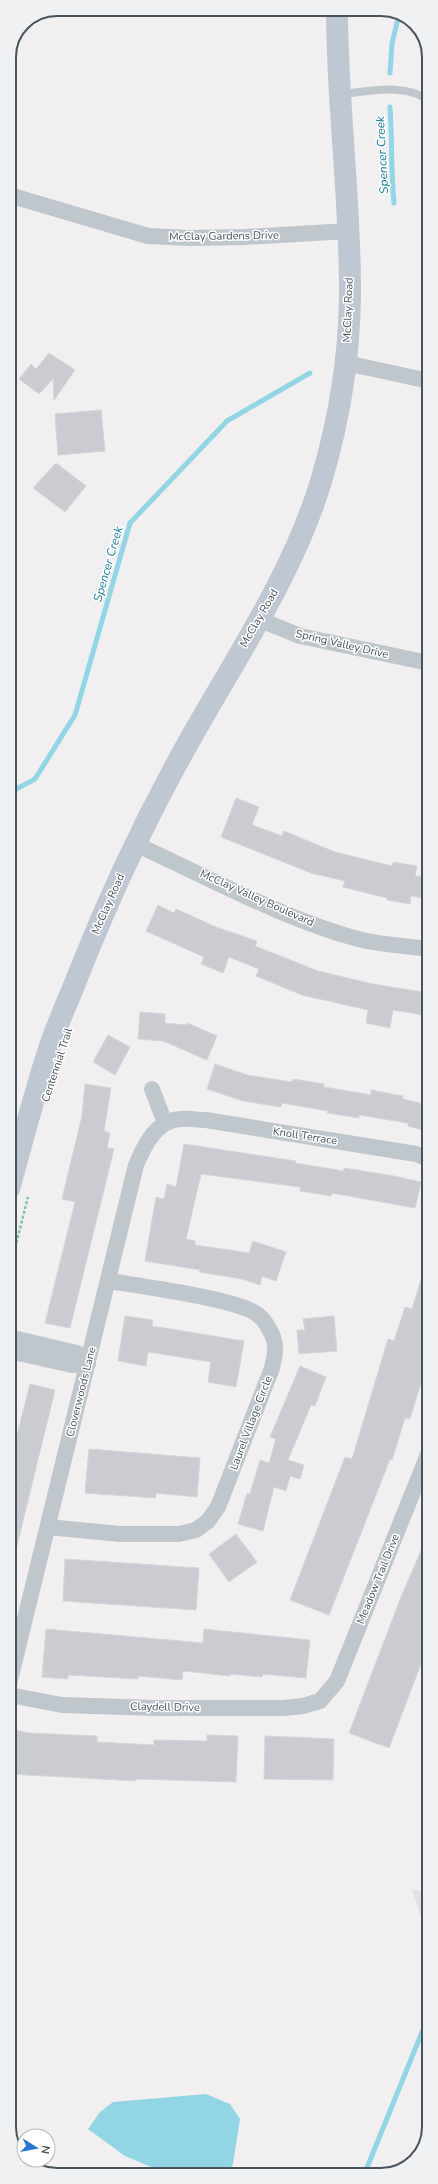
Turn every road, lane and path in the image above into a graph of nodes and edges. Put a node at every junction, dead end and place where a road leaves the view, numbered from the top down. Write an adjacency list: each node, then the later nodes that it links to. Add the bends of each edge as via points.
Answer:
1 (337, 16): 2 (main road, McClay Road)
2 (338, 95): 3 (lane, via 404,90); 5 (main road, McClay Road)
3 (422, 97)
4 (16, 197): 5 (street, McClay Gardens Drive, via 148,236 238,238)
5 (348, 231): 6 (main road, McClay Road, via 350,300)
6 (346, 363): 7 (street); 8 (main road, McClay Road, via 335,428 322,479 286,570)
7 (422, 379)
8 (258, 619): 9 (street, Spring Valley Drive, via 300,636); 10 (main road, McClay Road, via 176,764)
9 (422, 662)
10 (135, 844): 11 (street, McClay Valley Boulevard, via 323,927 363,940); 15 (main road, McClay Road, via 50,1046)
11 (422, 948)
12 (152, 1089): 13 (street)
13 (173, 1121): 14 (street, Knoll Terrace, via 206,1120); 17 (street, Cloverwoods Lane, via 144,1144 136,1165)
14 (422, 1156)
15 (19, 1192): 16 (path)
16 (16, 1216)
17 (109, 1282): 20 (street, Cloverwoods Lane); 22 (street, Laurel Village Circle, via 196,1296 238,1306 258,1314 269,1330 275,1347 272,1368 218,1506 208,1521 196,1530 179,1534 120,1534)
18 (16, 1339): 20 (street, via 76,1353)
19 (16, 1353): 20 (street, via 72,1365)
20 (88, 1363): 22 (street, Cloverwoods Lane)
21 (422, 1469): 25 (street, Meadow Trail Drive, via 337,1681)
22 (48, 1527): 23 (street, Cloverwoods Lane)
23 (16, 1656)
24 (16, 1696): 25 (street, Claydell Drive, via 62,1705 148,1708 283,1708)
25 (320, 1701)

